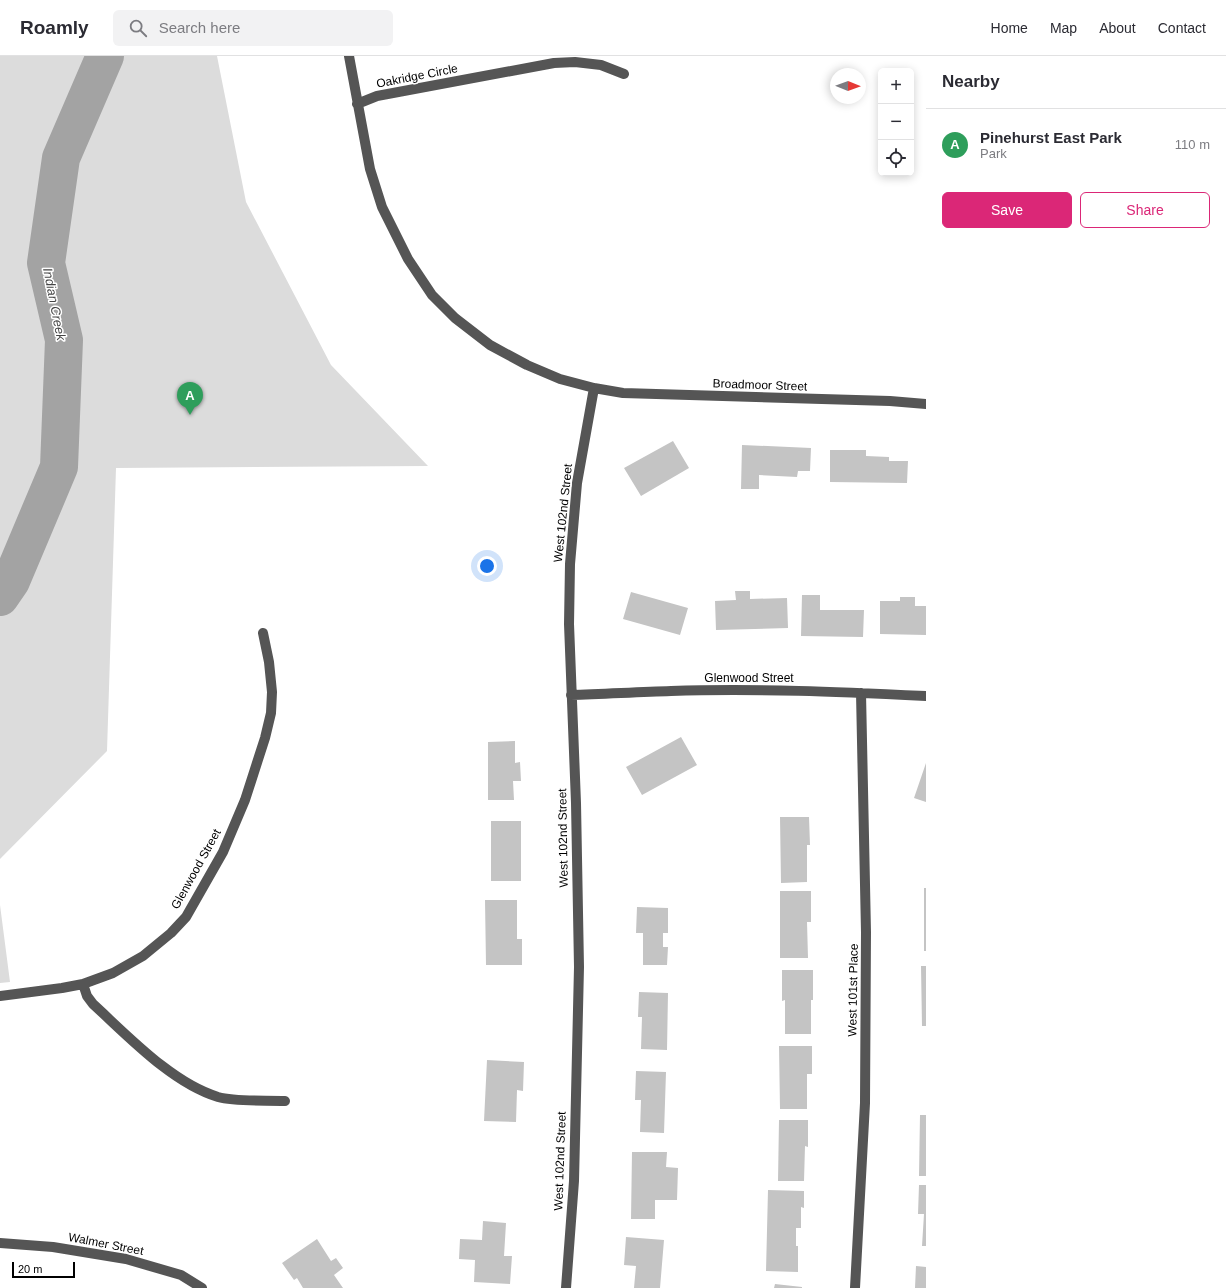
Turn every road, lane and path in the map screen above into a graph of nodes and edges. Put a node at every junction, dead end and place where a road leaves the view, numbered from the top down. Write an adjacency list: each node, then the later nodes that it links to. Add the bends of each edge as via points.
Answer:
1 (349, 56): 3 (street, Broadmoor Street)
2 (624, 74): 3 (street, Oakridge Circle, via 601,65 554,63 377,96)
3 (357, 104): 4 (street, Broadmoor Street, via 370,169 382,207 408,259 432,294 455,318 490,345 560,379)
4 (594, 388): 5 (street, Broadmoor Street, via 623,393); 8 (street, West 102nd Street, via 577,483 570,564)
5 (926, 404)
6 (263, 633): 10 (street, Glenwood Street, via 270,670 271,712 245,800 223,852 186,917 171,933 143,956 113,973)
7 (861, 693): 8 (street, Glenwood Street, via 680,690); 9 (street, Glenwood Street); 16 (street, West 101st Place, via 866,932 865,1095)
8 (571, 695): 15 (street, West 102nd Street, via 579,967 574,1181)
9 (926, 696)
10 (83, 984): 11 (street, Glenwood Street); 12 (street, via 93,1004 163,1066 184,1081 218,1097)
11 (0, 996)
12 (285, 1101)
13 (0, 1243): 14 (street, Walmer Street, via 53,1247 126,1259 181,1275)
14 (202, 1288)
15 (566, 1288)
16 (855, 1288)

